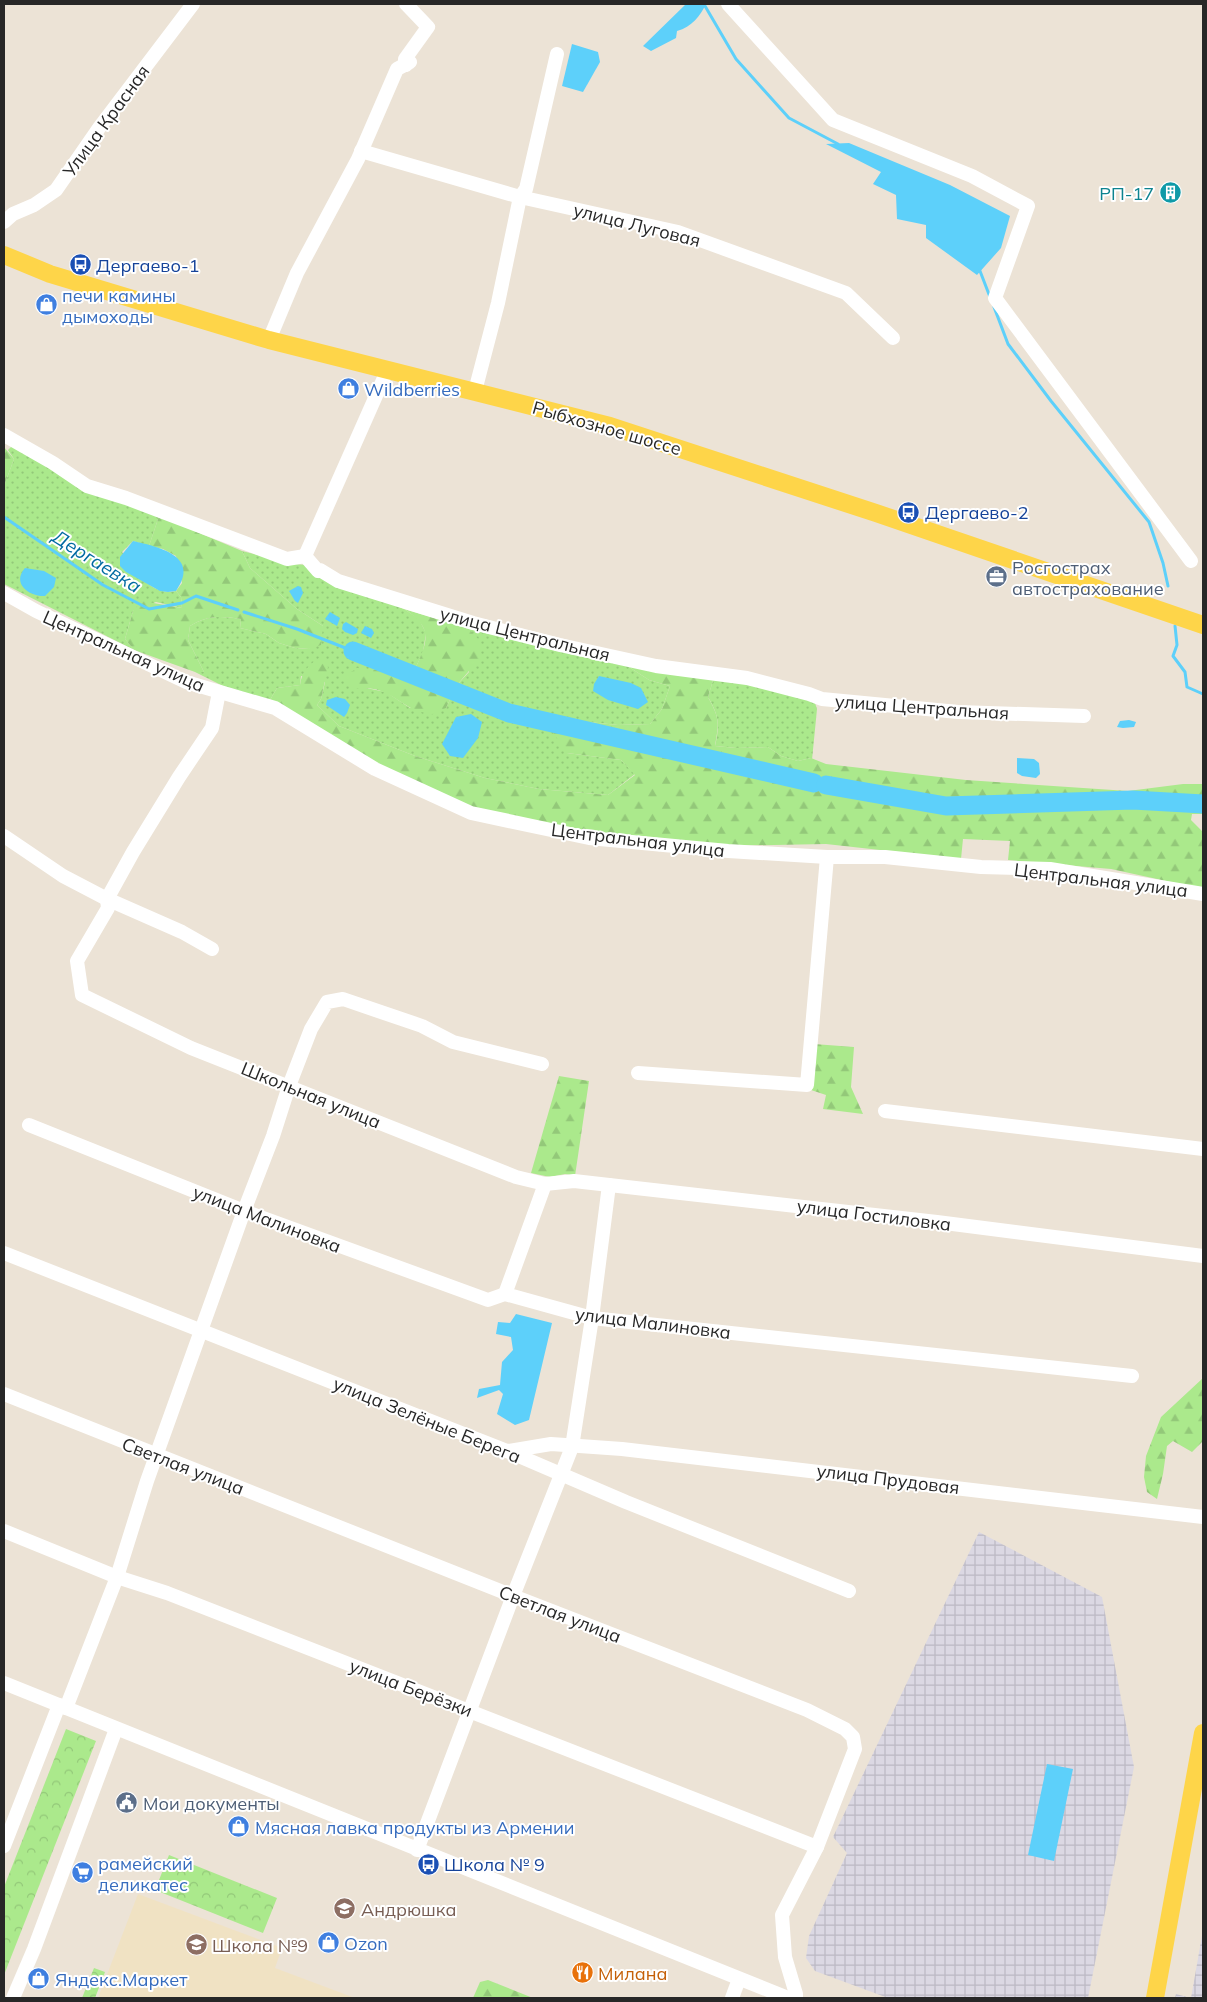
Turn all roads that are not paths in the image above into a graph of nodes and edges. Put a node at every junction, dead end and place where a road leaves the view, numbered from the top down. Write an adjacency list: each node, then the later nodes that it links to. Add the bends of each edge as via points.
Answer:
1 (193, 4): 7 (street, Улица Красная, via 56,190)
2 (406, 4): 5 (street, via 428,27 406,59 408,64 397,69)
3 (728, 4): 15 (street, via 833,120 972,176 1028,206 996,298)
4 (556, 54): 6 (street, via 526,188)
5 (361, 151): 6 (street, улица Луговая); 10 (street, via 297,273)
6 (520, 197): 9 (street, улица Луговая, via 678,232 846,293); 12 (street, via 498,303)
7 (4, 222)
8 (4, 255): 10 (main road, Рыбхозное шоссе, via 50,274)
9 (893, 338)
10 (269, 340): 11 (main road, Рыбхозное шоссе)
11 (387, 371): 12 (main road, Рыбхозное шоссе); 14 (street)
12 (475, 391): 17 (main road, Рыбхозное шоссе, via 610,426)
13 (4, 436): 14 (street, via 87,486 287,559)
14 (305, 556): 19 (street, улица Центральная, via 318,571 338,581 473,623 656,666 747,678 822,699 958,712)
15 (1190, 561)
16 (4, 593): 18 (street, Центральная улица, via 186,682)
17 (1203, 625)
18 (219, 692): 21 (street, Центральная улица, via 275,708 375,769 472,814 589,838); 23 (street, via 212,728)
19 (1084, 716)
20 (4, 836): 23 (street, via 62,876)
21 (827, 857): 22 (street, Центральная улица, via 885,857 1050,869); 26 (street, via 808,1085)
22 (1203, 894)
23 (107, 899): 24 (street); 27 (street, Школьная улица, via 108,908 77,961 82,994 191,1048)
24 (212, 949)
25 (542, 1064): 27 (street, via 453,1042 422,1026 338,999 327,1002 321,1010)
26 (638, 1073)
27 (289, 1086): 31 (street, Школьная улица, via 516,1177); 33 (street)
28 (884, 1111): 30 (street)
29 (29, 1125): 33 (street, улица Малиновка)
30 (1203, 1149)
31 (545, 1184): 32 (street, улица Гостиловка, via 574,1181); 36 (street)
32 (609, 1185): 35 (street, улица Гостиловка); 37 (street)
33 (244, 1211): 36 (street, улица Малиновка, via 488,1300); 38 (street)
34 (4, 1253): 38 (street, улица Зелёные Берега)
35 (1203, 1256)
36 (505, 1294): 37 (street, улица Малиновка)
37 (592, 1318): 39 (street, улица Малиновка); 41 (street)
38 (201, 1330): 42 (street, улица Зелёные Берега); 43 (street)
39 (1132, 1376)
40 (4, 1394): 43 (street, Светлая улица)
41 (572, 1447): 42 (street, улица Прудовая, via 551,1444); 44 (street); 45 (street, улица Прудовая, via 622,1449)
42 (507, 1451): 44 (street, улица Зелёные Берега)
43 (157, 1455): 47 (street); 49 (street, Светлая улица)
44 (562, 1474): 48 (street, улица Зелёные Берега); 49 (street)
45 (1203, 1517)
46 (4, 1531): 47 (street, улица Берёзки)
47 (117, 1577): 51 (street); 52 (street, улица Берёзки, via 167,1593)
48 (849, 1591)
49 (512, 1596): 52 (street); 56 (street, Светлая улица, via 807,1710 845,1729 853,1738 855,1749)
50 (4, 1683): 51 (street)
51 (62, 1707): 53 (street); 55 (street)
52 (469, 1710): 56 (street, улица Берёзки); 57 (street)
53 (116, 1729): 57 (street); 59 (street)
54 (1203, 1733): 63 (main road)
55 (4, 1846)
56 (816, 1847): 62 (street, Светлая улица, via 782,1916 785,1957)
57 (417, 1850): 58 (street)
58 (739, 1978): 60 (street); 61 (street)
59 (13, 1998)
60 (732, 1998)
61 (788, 1998)
62 (796, 1998)
63 (1155, 1998)

